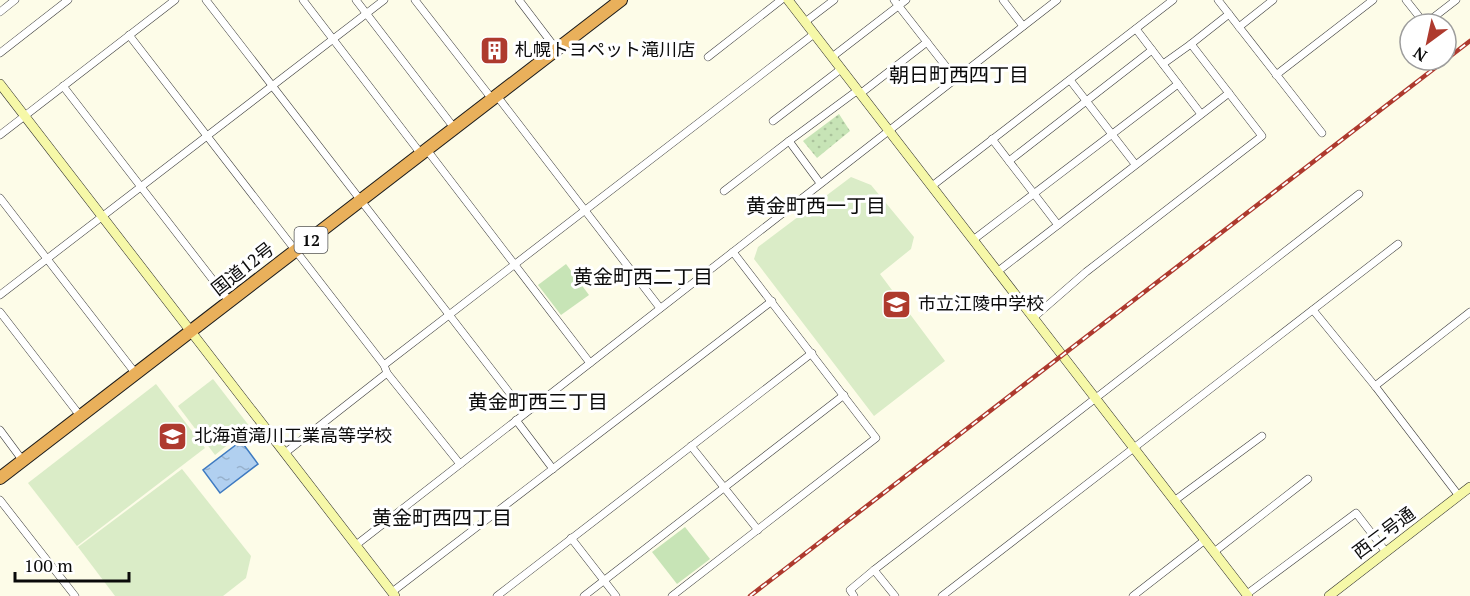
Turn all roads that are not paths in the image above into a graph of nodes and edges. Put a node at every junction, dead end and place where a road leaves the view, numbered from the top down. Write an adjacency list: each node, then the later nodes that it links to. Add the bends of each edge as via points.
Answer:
1 (15, 0): 24 (street)
2 (68, 0): 40 (street)
3 (175, 0): 34 (street)
4 (206, 0): 51 (street)
5 (303, 0): 35 (street)
6 (356, 0): 27 (street)
7 (384, 0): 27 (street)
8 (415, 0): 54 (street)
9 (519, 0): 38 (street)
10 (621, 0): 38 (highway, 国道12号 / 12)
11 (781, 0): 41 (street)
12 (788, 0): 29 (street)
13 (834, 0): 29 (street)
14 (906, 0): 23 (street)
15 (1003, 0): 30 (street)
16 (1057, 0): 30 (street)
17 (1173, 0): 32 (street)
18 (1218, 0): 28 (street)
19 (1273, 0): 31 (street)
20 (1373, 0): 45 (street)
21 (1406, 0): 25 (street)
22 (1456, 0): 26 (street)
23 (897, 3): 36 (street); 42 (street)
24 (0, 12)
25 (1416, 12)
26 (1440, 12)
27 (366, 13): 35 (street); 59 (street)
28 (1229, 14): 31 (street); 37 (street)
29 (805, 22): 33 (street)
30 (1023, 26): 46 (street)
31 (1239, 27): 45 (street)
32 (1136, 29): 39 (street); 47 (street)
33 (814, 34): 42 (street); 78 (street)
34 (129, 35): 50 (street); 64 (street)
35 (333, 39): 51 (street); 67 (street)
36 (927, 42): 46 (street); 52 (street)
37 (1191, 44): 43 (street); 53 (street)
38 (557, 50): 54 (highway, 国道12号 / 12)
39 (1152, 50): 43 (street); 55 (street)
40 (0, 53)
41 (708, 57)
42 (832, 57): 44 (street)
43 (1162, 64): 49 (street)
44 (841, 69): 52 (street); 58 (street)
45 (1276, 75): 62 (street)
46 (956, 78): 60 (street)
47 (1070, 80): 55 (street); 65 (street)
48 (0, 84): 57 (street)
49 (1178, 84): 56 (street); 61 (street)
50 (63, 86): 57 (street); 72 (street)
51 (271, 86): 64 (street); 77 (street)
52 (859, 92): 60 (street); 66 (street)
53 (1229, 93): 56 (street); 96 (street, via 1262,136 1086,272)
54 (494, 98): 59 (highway, 国道12号 / 12); 78 (street)
55 (1087, 101): 61 (street); 68 (street)
56 (1201, 114): 69 (street)
57 (24, 116): 63 (street); 79 (street)
58 (774, 121)
59 (455, 129): 67 (highway, 国道12号 / 12)
60 (888, 130): 70 (street); 71 (street)
61 (1111, 133): 69 (street); 74 (street)
62 (1322, 133)
63 (0, 135)
64 (207, 136): 72 (street); 83 (street)
65 (992, 139): 68 (street); 71 (street)
66 (789, 141): 70 (street); 73 (street)
67 (424, 152): 77 (highway, 国道12号 / 12); 86 (street)
68 (1009, 161): 74 (street)
69 (1135, 164): 80 (street)
70 (820, 183): 84 (street)
71 (932, 186): 81 (street)
72 (141, 187): 79 (street); 90 (street)
73 (724, 191)
74 (1034, 194): 80 (street); 81 (street)
75 (1359, 194): 105 (street)
76 (0, 198): 85 (street)
77 (361, 201): 83 (highway, 国道12号 / 12); 95 (street)
78 (585, 210): 86 (street); 91 (street)
79 (102, 217): 85 (street); 97 (street)
80 (1058, 225): 87 (street)
81 (973, 240): 87 (street)
82 (1398, 244): 92 (street)
83 (296, 251): 90 (highway, 国道12号 / 12); 100 (street)
84 (733, 252): 89 (street); 91 (street)
85 (46, 259): 88 (street); 102 (street)
86 (514, 264): 95 (street); 99 (street)
87 (998, 272): 96 (street)
88 (0, 295)
89 (772, 301): 98 (street); 116 (street)
90 (230, 302): 97 (highway, 国道12号 / 12)
91 (660, 308): 99 (street)
92 (1313, 310): 103 (street); 112 (street)
93 (0, 312): 107 (street)
94 (1470, 312): 103 (street)
95 (449, 315): 100 (street); 106 (street)
96 (1033, 318): 105 (street)
97 (191, 332): 102 (highway, 国道12号 / 12); 113 (street)
98 (812, 353): 104 (street); 111 (street)
99 (590, 363): 106 (street)
100 (384, 365): 101 (street)
101 (387, 373): 113 (street); 115 (street)
102 (136, 374): 107 (highway, 国道12号 / 12)
103 (1374, 386): 121 (street)
104 (844, 395): 120 (street); 124 (street, via 876,438)
105 (1095, 399): 112 (street); 130 (street)
106 (525, 413): 108 (street)
107 (81, 417): 114 (highway, 国道12号 / 12)
108 (516, 420): 115 (street); 116 (street)
109 (0, 430): 114 (street)
110 (1262, 436): 123 (street)
111 (691, 446): 120 (street); 125 (street)
112 (1134, 449): 123 (street); 141 (street)
113 (285, 453): 127 (street)
114 (23, 461): 117 (highway, 国道12号 / 12)
115 (460, 464): 127 (street)
116 (553, 469): 132 (street)
117 (0, 478)
118 (1308, 479): 128 (street)
119 (1470, 487): 121 (street, 西二号通)
120 (724, 488): 124 (street); 131 (street)
121 (1459, 496): 129 (street, 西二号通)
122 (0, 500): 134 (street)
123 (1174, 501): 126 (street)
124 (758, 530): 138 (street)
125 (572, 538): 131 (street); 135 (street)
126 (1205, 540): 128 (street); 142 (street)
127 (356, 545): 132 (street)
128 (1214, 552): 133 (street)
129 (1386, 552): 133 (street, via 1356,513); 143 (street, 西二号通)
130 (874, 570): 139 (street, via 850,590); 140 (street)
131 (604, 580): 136 (street); 137 (street)
132 (393, 594)
133 (1247, 595)
134 (75, 596)
135 (497, 596)
136 (584, 596)
137 (616, 596)
138 (672, 596)
139 (854, 596)
140 (895, 596)
141 (942, 596)
142 (1133, 596)
143 (1329, 596)

